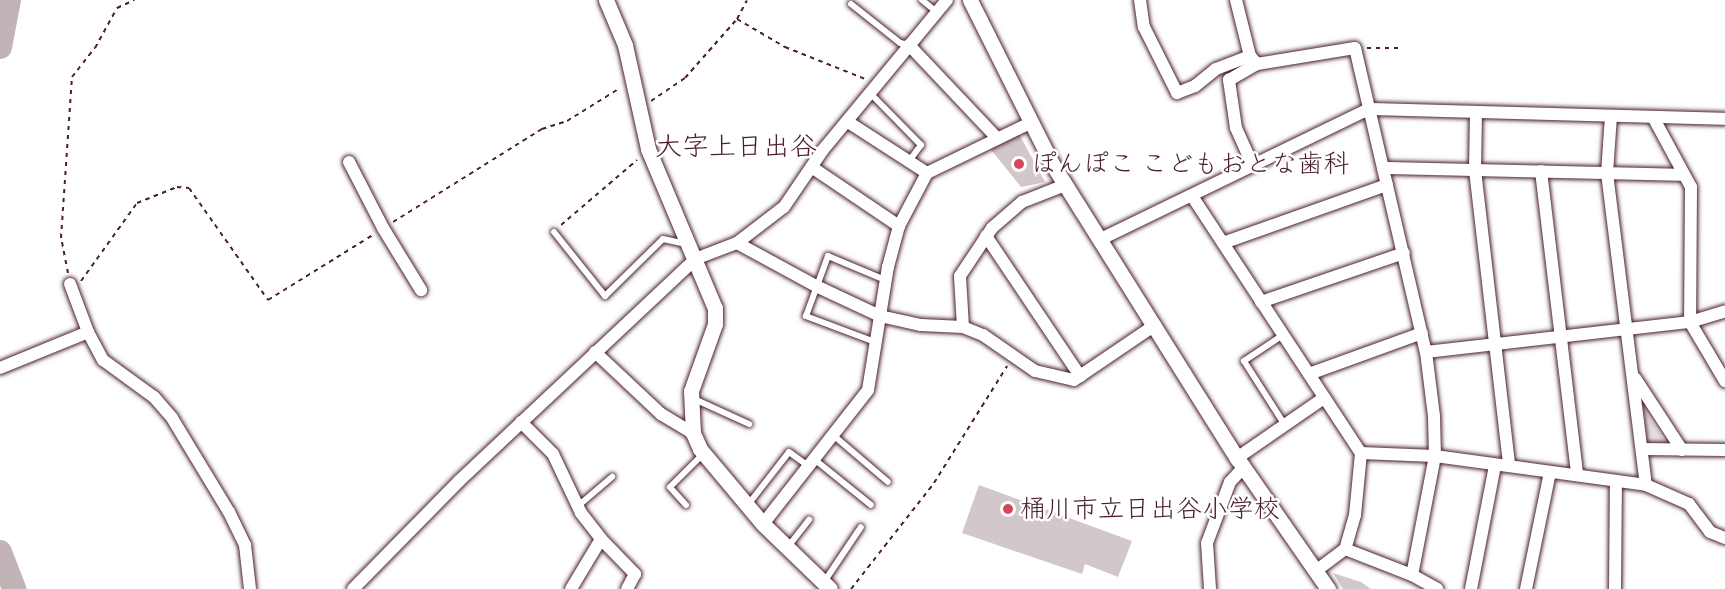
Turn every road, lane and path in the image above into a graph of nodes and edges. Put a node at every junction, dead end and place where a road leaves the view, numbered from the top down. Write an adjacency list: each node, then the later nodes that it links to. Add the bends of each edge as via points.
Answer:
1 (134, 0): 53 (path, via 117,8 95,48 72,77 62,238)
2 (606, 0): 16 (street, via 625,45)
3 (747, 0): 11 (path)
4 (922, 0): 10 (lane)
5 (947, 0): 10 (street)
6 (970, 0): 25 (street)
7 (1140, 0): 15 (street, via 1144,27 1177,93 1195,86 1216,69)
8 (1236, 0): 15 (street)
9 (851, 4): 12 (lane, via 900,43)
10 (937, 12): 12 (street)
11 (737, 19): 17 (path, via 785,47); 18 (path, via 685,78)
12 (909, 45): 17 (street); 26 (street)
13 (1355, 48): 14 (path); 15 (street); 19 (street)
14 (1400, 48)
15 (1254, 60): 30 (street, via 1229,80 1236,128)
16 (633, 80): 18 (street); 42 (path, via 567,121 542,129)
17 (874, 88): 24 (street); 28 (lane, via 921,145)
18 (639, 109): 27 (street)
19 (1369, 109): 20 (street); 30 (street); 32 (street)
20 (1476, 112): 21 (street); 33 (street)
21 (1611, 116): 22 (street); 36 (street)
22 (1653, 117): 23 (street); 37 (street)
23 (1725, 119)
24 (848, 122): 28 (street); 31 (street, via 822,151)
25 (1030, 123): 26 (street); 39 (street)
26 (997, 138): 35 (street)
27 (650, 154): 43 (path, via 637,160); 48 (street)
28 (909, 160): 35 (street)
29 (349, 162): 42 (street)
30 (1253, 166): 40 (street)
31 (813, 168): 41 (street); 46 (street, via 784,207)
32 (1383, 168): 33 (street); 38 (street)
33 (1475, 170): 34 (street); 67 (street)
34 (1541, 171): 36 (street); 65 (street)
35 (927, 172): 41 (street)
36 (1607, 173): 37 (street); 61 (street)
37 (1683, 175): 58 (street, via 1690,187)
38 (1387, 184): 47 (street); 49 (street)
39 (1065, 185): 44 (street, via 1022,202); 45 (street)
40 (1192, 196): 45 (street); 47 (street)
41 (899, 226): 51 (street)
42 (383, 228): 53 (path, via 268,300 189,188 177,187 137,203); 54 (street)
43 (554, 232): 48 (lane, via 605,296 663,239)
44 (986, 236): 60 (street, via 960,276); 73 (street)
45 (1101, 239): 59 (street)
46 (737, 243): 50 (street); 52 (street)
47 (1223, 243): 55 (street)
48 (688, 244): 50 (street)
49 (1404, 254): 55 (street); 63 (street)
50 (694, 259): 68 (street); 76 (street, via 715,308 716,324)
51 (886, 280): 52 (lane, via 828,256); 57 (street)
52 (816, 286): 57 (street); 66 (lane, via 806,316)
53 (71, 288): 62 (street)
54 (421, 290)
55 (1261, 302): 64 (street)
56 (1725, 311): 58 (street)
57 (880, 316): 60 (street, via 921,325); 66 (street)
58 (1690, 322): 61 (street); 75 (street)
59 (1155, 325): 73 (street); 90 (street)
60 (963, 327): 70 (street)
61 (1628, 329): 65 (street); 74 (street)
62 (88, 332): 71 (street); 113 (street, via 103,360 154,397 171,418 245,545)
63 (1422, 333): 69 (street); 72 (street)
64 (1283, 335): 72 (street); 80 (lane, via 1244,361)
65 (1561, 335): 67 (street); 94 (street)
66 (876, 342): 82 (street, via 868,390)
67 (1495, 345): 69 (street); 92 (street)
68 (595, 352): 78 (street); 81 (street, via 661,414)
69 (1426, 352): 88 (street)
70 (1014, 356): 73 (street, via 1035,371 1074,380); 117 (path, via 934,483)
71 (0, 368)
72 (1309, 374): 77 (street)
73 (1080, 376)
74 (1634, 376): 83 (street); 84 (street)
75 (1725, 381)
76 (691, 398): 79 (lane); 81 (street)
77 (1324, 398): 80 (street); 87 (street)
78 (521, 422): 101 (street, via 553,454); 114 (street)
79 (749, 424)
80 (1285, 425): 90 (street)
81 (693, 433): 86 (street)
82 (833, 435): 89 (street); 97 (lane)
83 (1642, 449): 84 (street); 98 (street)
84 (1682, 450): 85 (street)
85 (1725, 450)
86 (704, 453): 99 (lane, via 670,487); 102 (street)
87 (1361, 453): 88 (street); 109 (street, via 1355,515)
88 (1435, 456): 91 (street); 111 (street)
89 (811, 463): 100 (lane); 102 (lane, via 789,452); 104 (street)
90 (1241, 463): 110 (street); 118 (street, via 1207,543)
91 (1495, 465): 92 (street); 121 (street)
92 (1509, 466): 93 (street)
93 (1550, 472): 94 (street); 122 (street)
94 (1577, 475): 96 (street)
95 (612, 477): 101 (lane)
96 (1616, 481): 98 (street); 123 (street)
97 (888, 482)
98 (1646, 484): 106 (street, via 1689,504 1710,532)
99 (686, 505)
100 (871, 505)
101 (578, 506): 107 (street)
102 (747, 506): 104 (street)
103 (809, 520): 108 (lane)
104 (763, 524): 108 (street)
105 (861, 528): 112 (lane)
106 (1725, 538)
107 (601, 539): 115 (street); 116 (street, via 635,574)
108 (787, 548): 112 (street)
109 (1345, 549): 110 (street); 111 (street)
110 (1317, 570): 119 (street)
111 (1412, 575): 120 (street)
112 (826, 586)
113 (250, 589)
114 (353, 589)
115 (571, 589)
116 (627, 589)
117 (851, 589)
118 (1210, 589)
119 (1328, 589)
120 (1437, 589)
121 (1471, 589)
122 (1526, 589)
123 (1616, 589)

